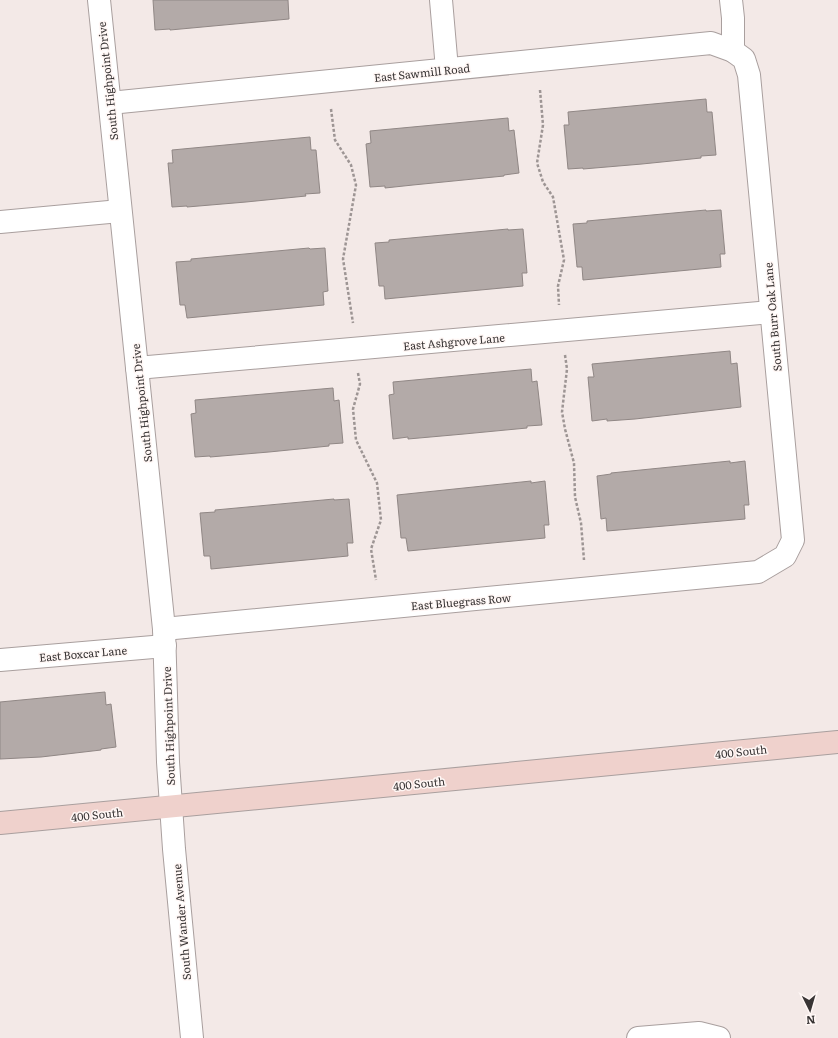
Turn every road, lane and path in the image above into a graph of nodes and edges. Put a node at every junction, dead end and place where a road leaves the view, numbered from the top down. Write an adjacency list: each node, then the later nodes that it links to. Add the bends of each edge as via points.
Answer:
1 (99, 0): 7 (street, South Highpoint Drive)
2 (441, 0): 5 (street)
3 (731, 0): 4 (street)
4 (733, 51): 5 (street, East Sawmill Road, via 711,43); 12 (street, South Burr Oak Lane, via 744,59 749,75)
5 (447, 69): 7 (street, East Sawmill Road)
6 (540, 90): 11 (path, via 543,125 537,163 543,182 553,197 564,260 558,286)
7 (110, 103): 9 (street, South Highpoint Drive)
8 (331, 109): 13 (path, via 335,140 351,165 356,185 343,259)
9 (120, 212): 10 (street); 15 (street, South Highpoint Drive)
10 (0, 222)
11 (559, 305)
12 (771, 312): 15 (street, East Ashgrove Lane); 18 (street, South Burr Oak Lane, via 793,540 785,556)
13 (353, 323)
14 (565, 351): 17 (path, via 567,369 562,412 574,464)
15 (137, 368): 20 (street, South Highpoint Drive)
16 (358, 370): 19 (path, via 360,384 353,409 356,440 377,483 381,520 371,549)
17 (584, 560)
18 (758, 572): 20 (street, East Bluegrass Row)
19 (376, 580)
20 (165, 637): 21 (street, East Boxcar Lane); 23 (street, South Highpoint Drive, via 168,762)
21 (0, 660)
22 (838, 742): 23 (street, 400 South)
23 (172, 807): 24 (street, 400 South); 25 (street, South Wander Avenue)
24 (0, 823)
25 (192, 1038)
26 (638, 1038): 27 (street, via 699,1033)
27 (719, 1038)

